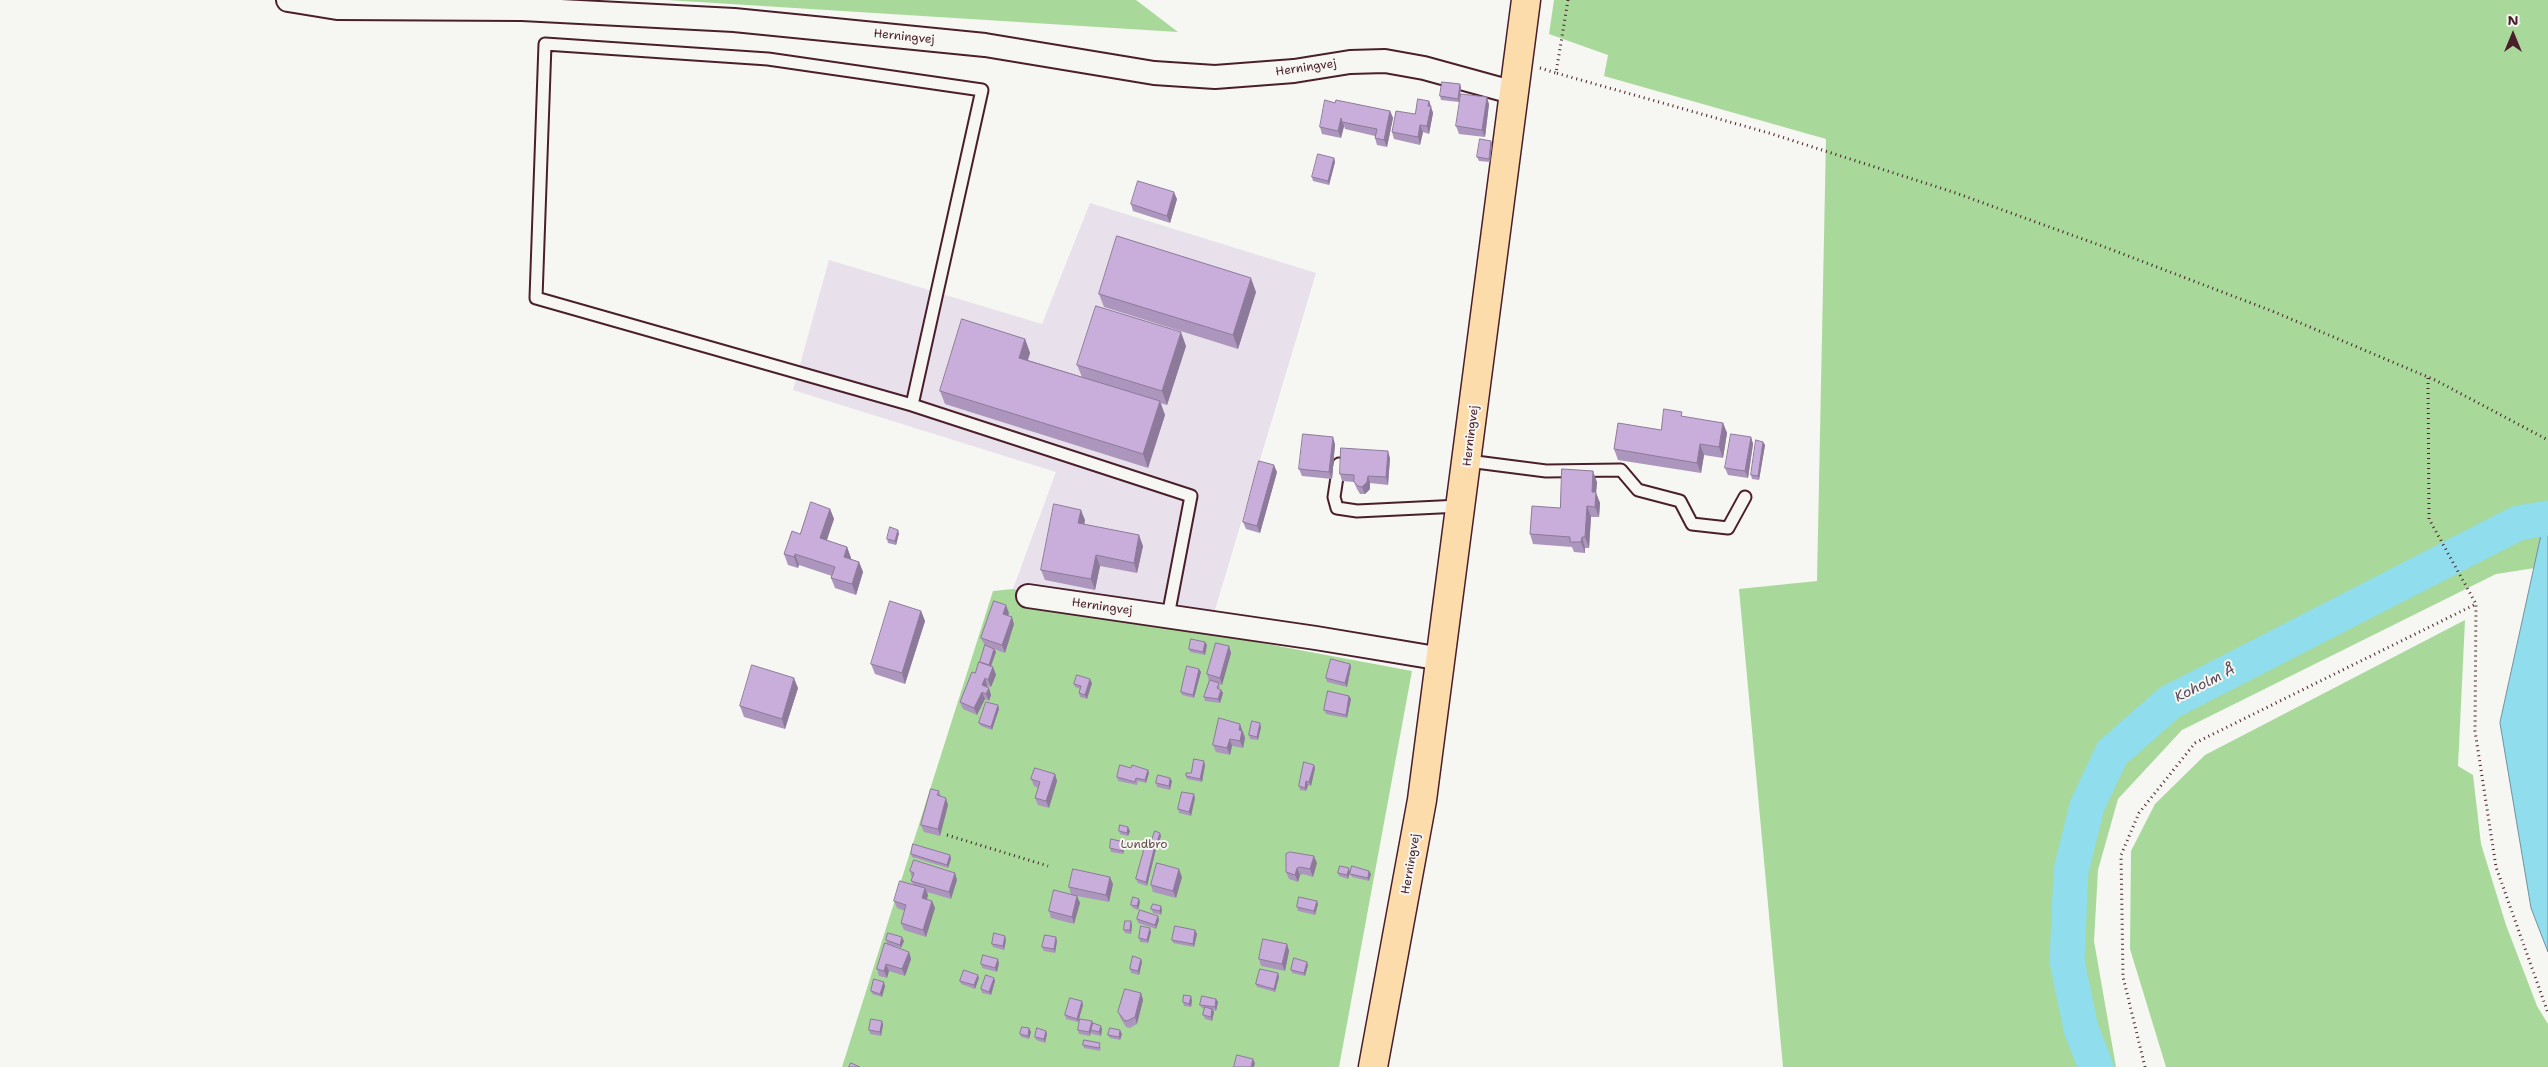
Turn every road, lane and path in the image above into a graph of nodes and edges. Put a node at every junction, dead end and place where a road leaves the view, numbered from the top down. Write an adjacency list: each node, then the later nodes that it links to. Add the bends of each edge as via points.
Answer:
1 (288, 0): 4 (street, Herningvej, via 338,8 522,10 734,20 985,45 1154,73 1215,77 1385,60)
2 (1526, 0): 4 (main road, Herningvej)
3 (1568, 0): 5 (path, via 1556,73 1769,133 1962,195 2263,308)
4 (1515, 93): 8 (main road, Herningvej)
5 (2428, 378): 7 (path); 13 (path, via 2429,519)
6 (912, 405): 6 (lane, via 982,90 768,59 545,44 536,298); 14 (lane, via 1191,496)
7 (2548, 440)
8 (1468, 461): 10 (lane, via 1546,471 1621,470 1638,490 1680,501 1692,524 1728,528); 11 (main road, Herningvej)
9 (1339, 464): 11 (lane, via 1334,497 1338,508 1357,511)
10 (1745, 498)
11 (1462, 506): 15 (main road, Herningvej)
12 (1028, 596): 14 (street, Herningvej)
13 (2476, 604): 18 (path, via 2475,731 2496,867); 20 (path, via 2195,743 2138,812 2121,855 2123,977)
14 (1168, 616): 15 (street, Herningvej)
15 (1442, 659): 19 (main road, Herningvej, via 1421,810)
16 (947, 835): 17 (path)
17 (1048, 866)
18 (2548, 1013)
19 (1372, 1067)
20 (2145, 1067)

